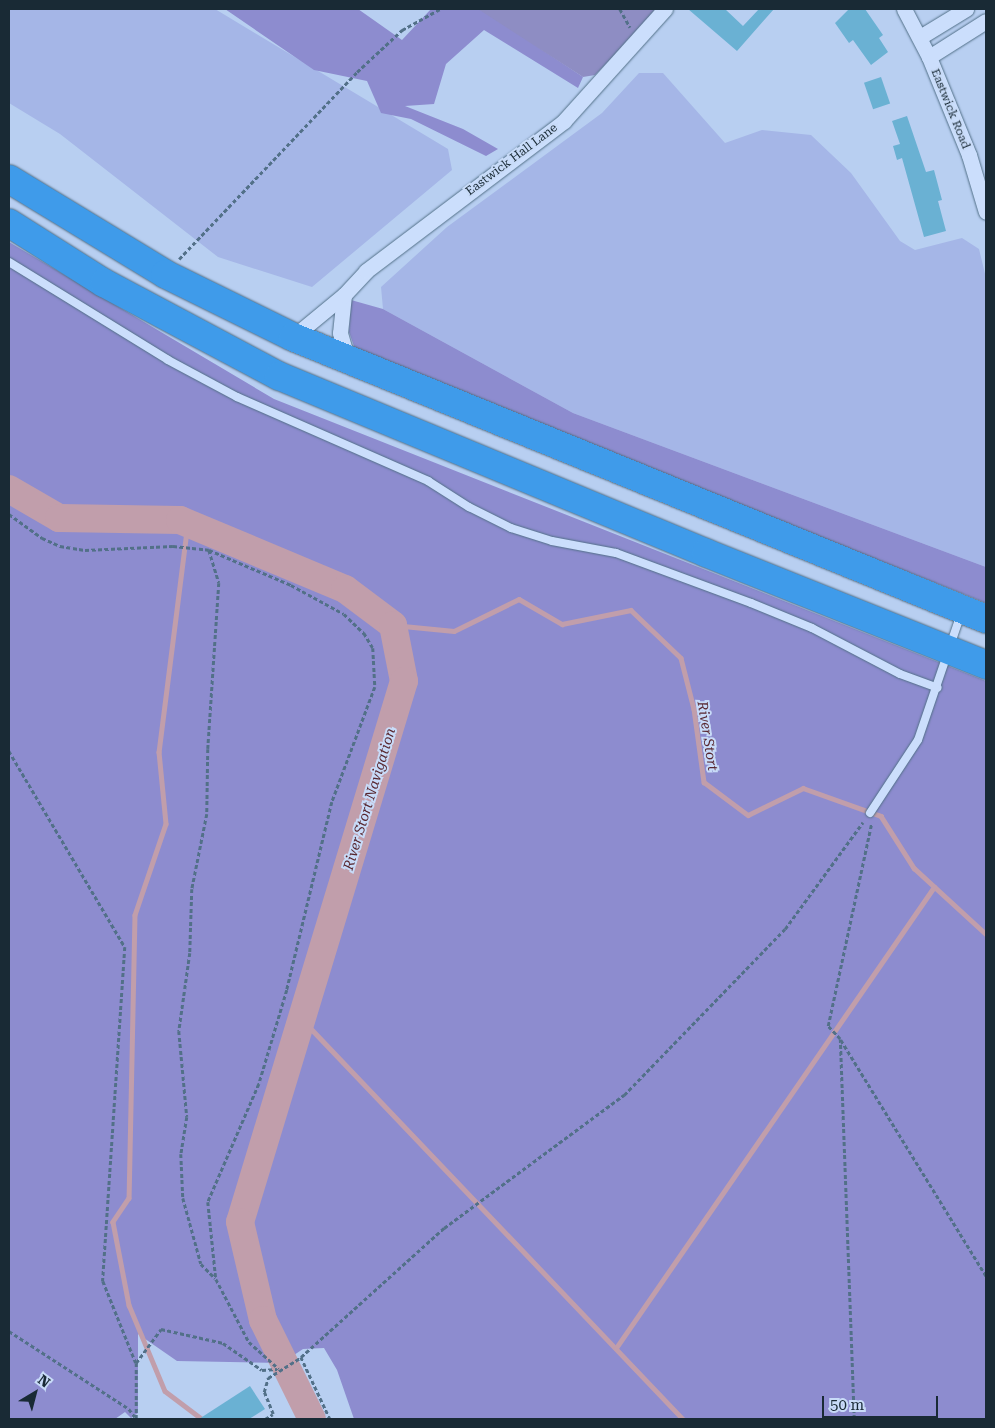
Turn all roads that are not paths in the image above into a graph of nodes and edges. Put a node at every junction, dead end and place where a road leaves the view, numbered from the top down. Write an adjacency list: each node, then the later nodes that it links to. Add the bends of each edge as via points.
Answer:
1 (665, 9): 11 (street, Eastwick Hall Lane, via 564,121 366,271)
2 (904, 9): 5 (street, Eastwick Road)
3 (966, 9): 5 (street)
4 (986, 21): 6 (street)
5 (920, 37): 6 (street, Eastwick Road)
6 (929, 57): 8 (street, Eastwick Road, via 969,155)
7 (9, 179): 12 (highway, via 164,274)
8 (986, 212)
9 (9, 223): 15 (highway, via 104,283 279,376)
10 (9, 262): 17 (lane, via 168,360 228,392 428,481 511,528 552,541 616,554 751,603 821,632 900,674)
11 (344, 295): 12 (street, Eastwick Hall Lane); 13 (street, via 340,333)
12 (293, 337): 13 (highway)
13 (348, 362): 14 (highway)
14 (975, 614): 15 (lane)
15 (949, 650): 16 (highway); 17 (lane)
16 (986, 665)
17 (938, 688): 18 (lane, via 918,740)
18 (868, 816)

